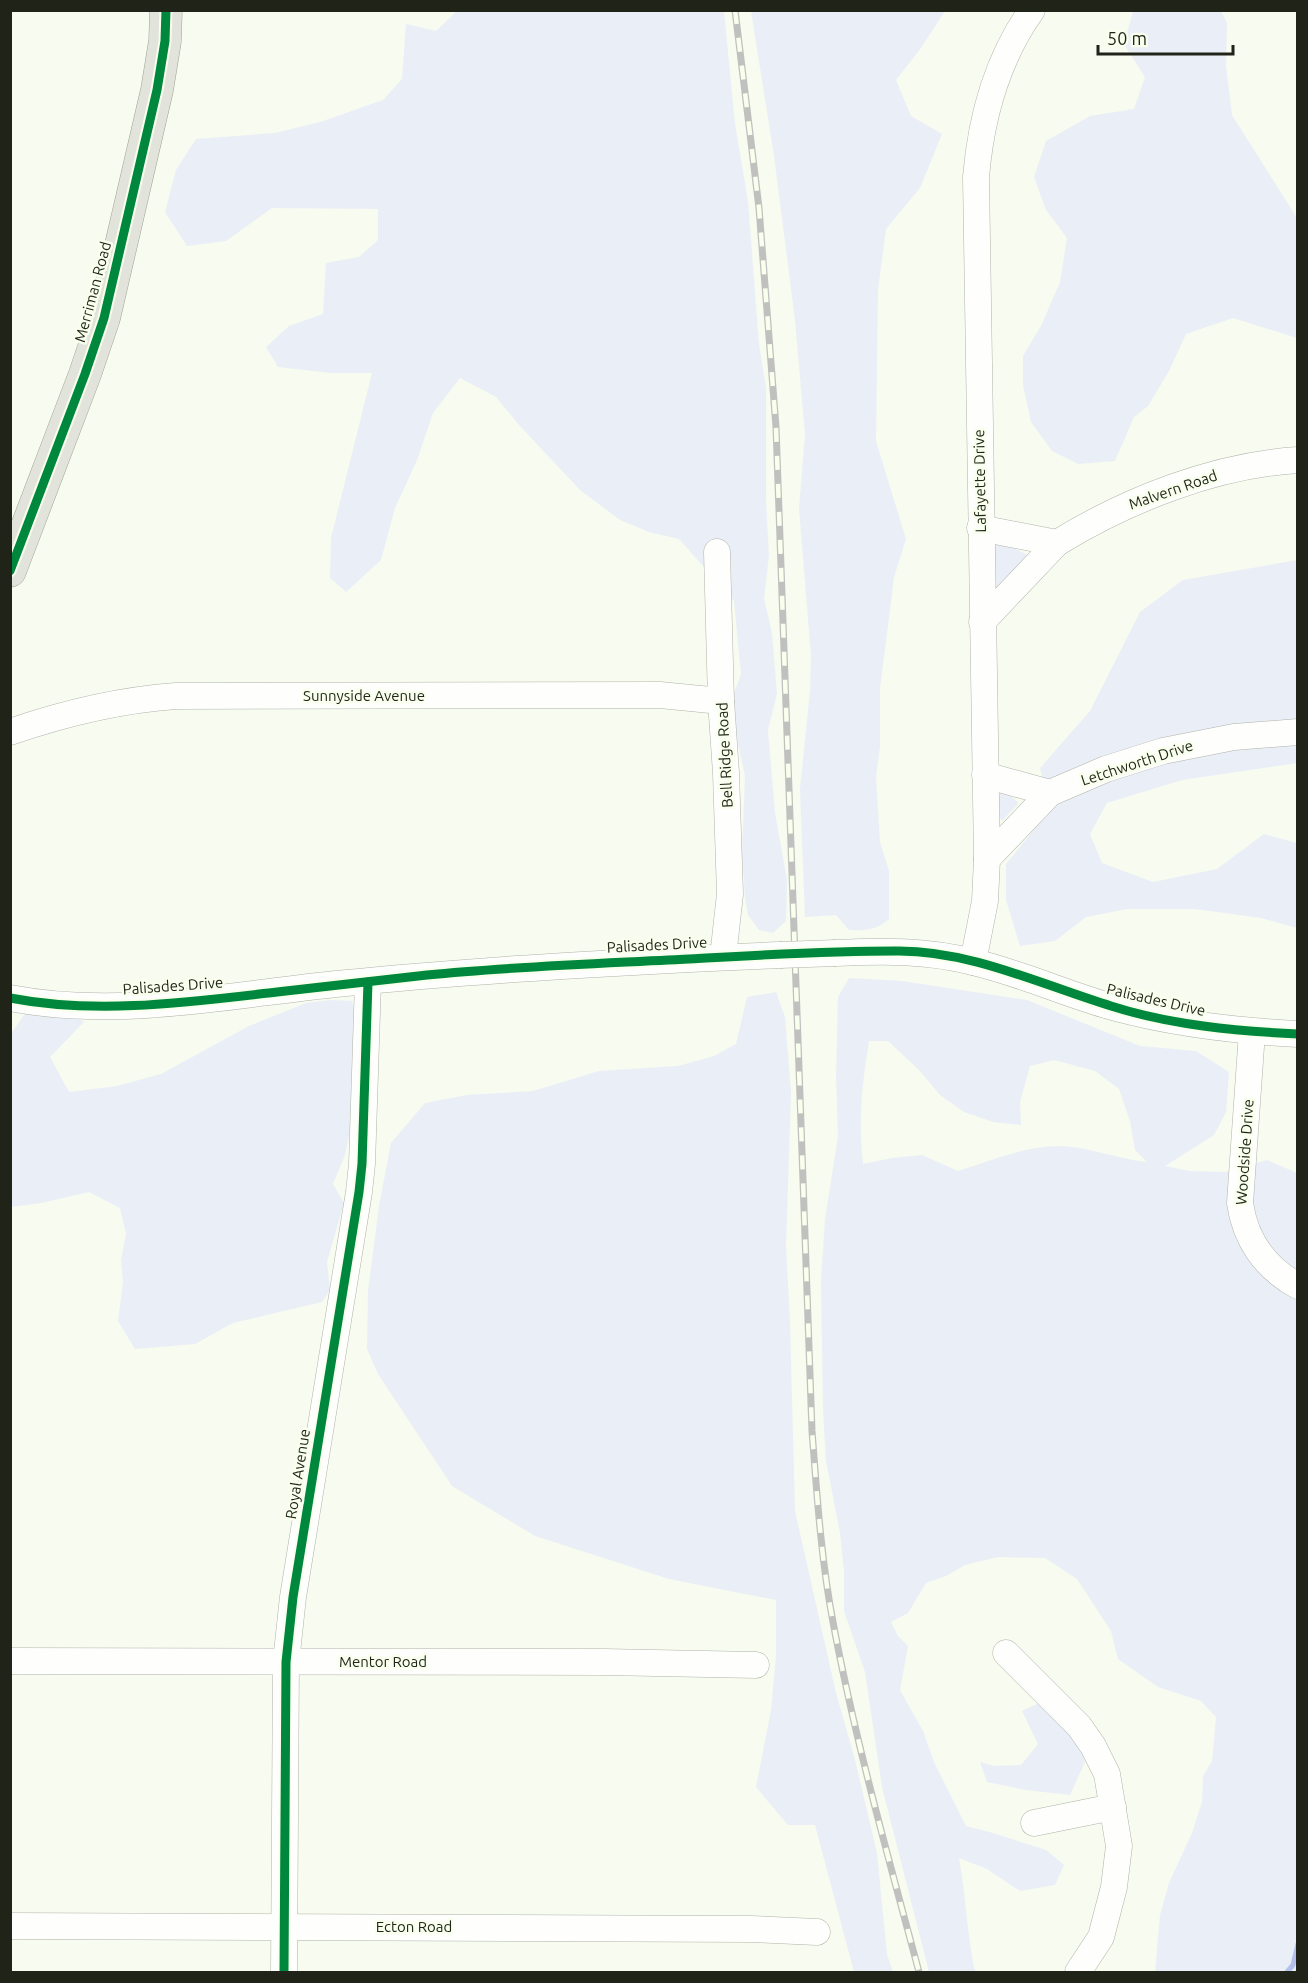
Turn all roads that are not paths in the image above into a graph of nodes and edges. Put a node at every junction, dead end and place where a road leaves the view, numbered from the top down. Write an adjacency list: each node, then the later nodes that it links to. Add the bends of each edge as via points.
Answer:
1 (166, 10): 7 (main road, Merriman Road, via 157,90 104,318)
2 (1032, 10): 4 (street, Lafayette Drive, via 996,79 978,149)
3 (1298, 460): 5 (street, Malvern Road, via 1269,462 1156,492)
4 (981, 528): 5 (street); 8 (street, Lafayette Drive)
5 (1057, 543): 8 (street, Malvern Road)
6 (717, 552): 9 (street, Bell Ridge Road)
7 (10, 571)
8 (982, 622): 12 (street, Lafayette Drive)
9 (721, 701): 10 (street, Sunnyside Avenue, via 660,695 176,696 92,708); 15 (street, Bell Ridge Road, via 730,894)
10 (10, 732)
11 (1298, 732): 13 (street, Letchworth Drive, via 1234,737 1163,751)
12 (985, 775): 13 (street); 14 (street, Lafayette Drive)
13 (1050, 793): 14 (street, Letchworth Drive)
14 (987, 859): 16 (street, Lafayette Drive, via 985,902)
15 (723, 957): 16 (street, Palisades Drive, bridge, via 901,951); 17 (street, Palisades Drive, via 566,965)
16 (973, 962): 19 (street, Palisades Drive, via 1114,1007 1191,1025)
17 (368, 982): 18 (street, Palisades Drive, via 141,1005 70,1005); 24 (street, Royal Avenue, via 359,1192)
18 (10, 998)
19 (1252, 1032): 20 (street, Palisades Drive); 21 (street, Woodside Drive, via 1242,1217 1264,1260)
20 (1298, 1034)
21 (1298, 1286)
22 (1006, 1653): 26 (street, via 1084,1733 1107,1774)
23 (10, 1661): 24 (street, Mentor Road)
24 (286, 1662): 25 (street, Mentor Road); 29 (street, Royal Avenue)
25 (756, 1665)
26 (1113, 1807): 27 (street); 32 (street, via 1119,1846 1114,1887 1101,1937)
27 (1034, 1823)
28 (10, 1926): 29 (street, Ecton Road)
29 (285, 1926): 30 (street, Ecton Road); 31 (street, Royal Avenue)
30 (817, 1932)
31 (284, 1972)
32 (1078, 1972)

